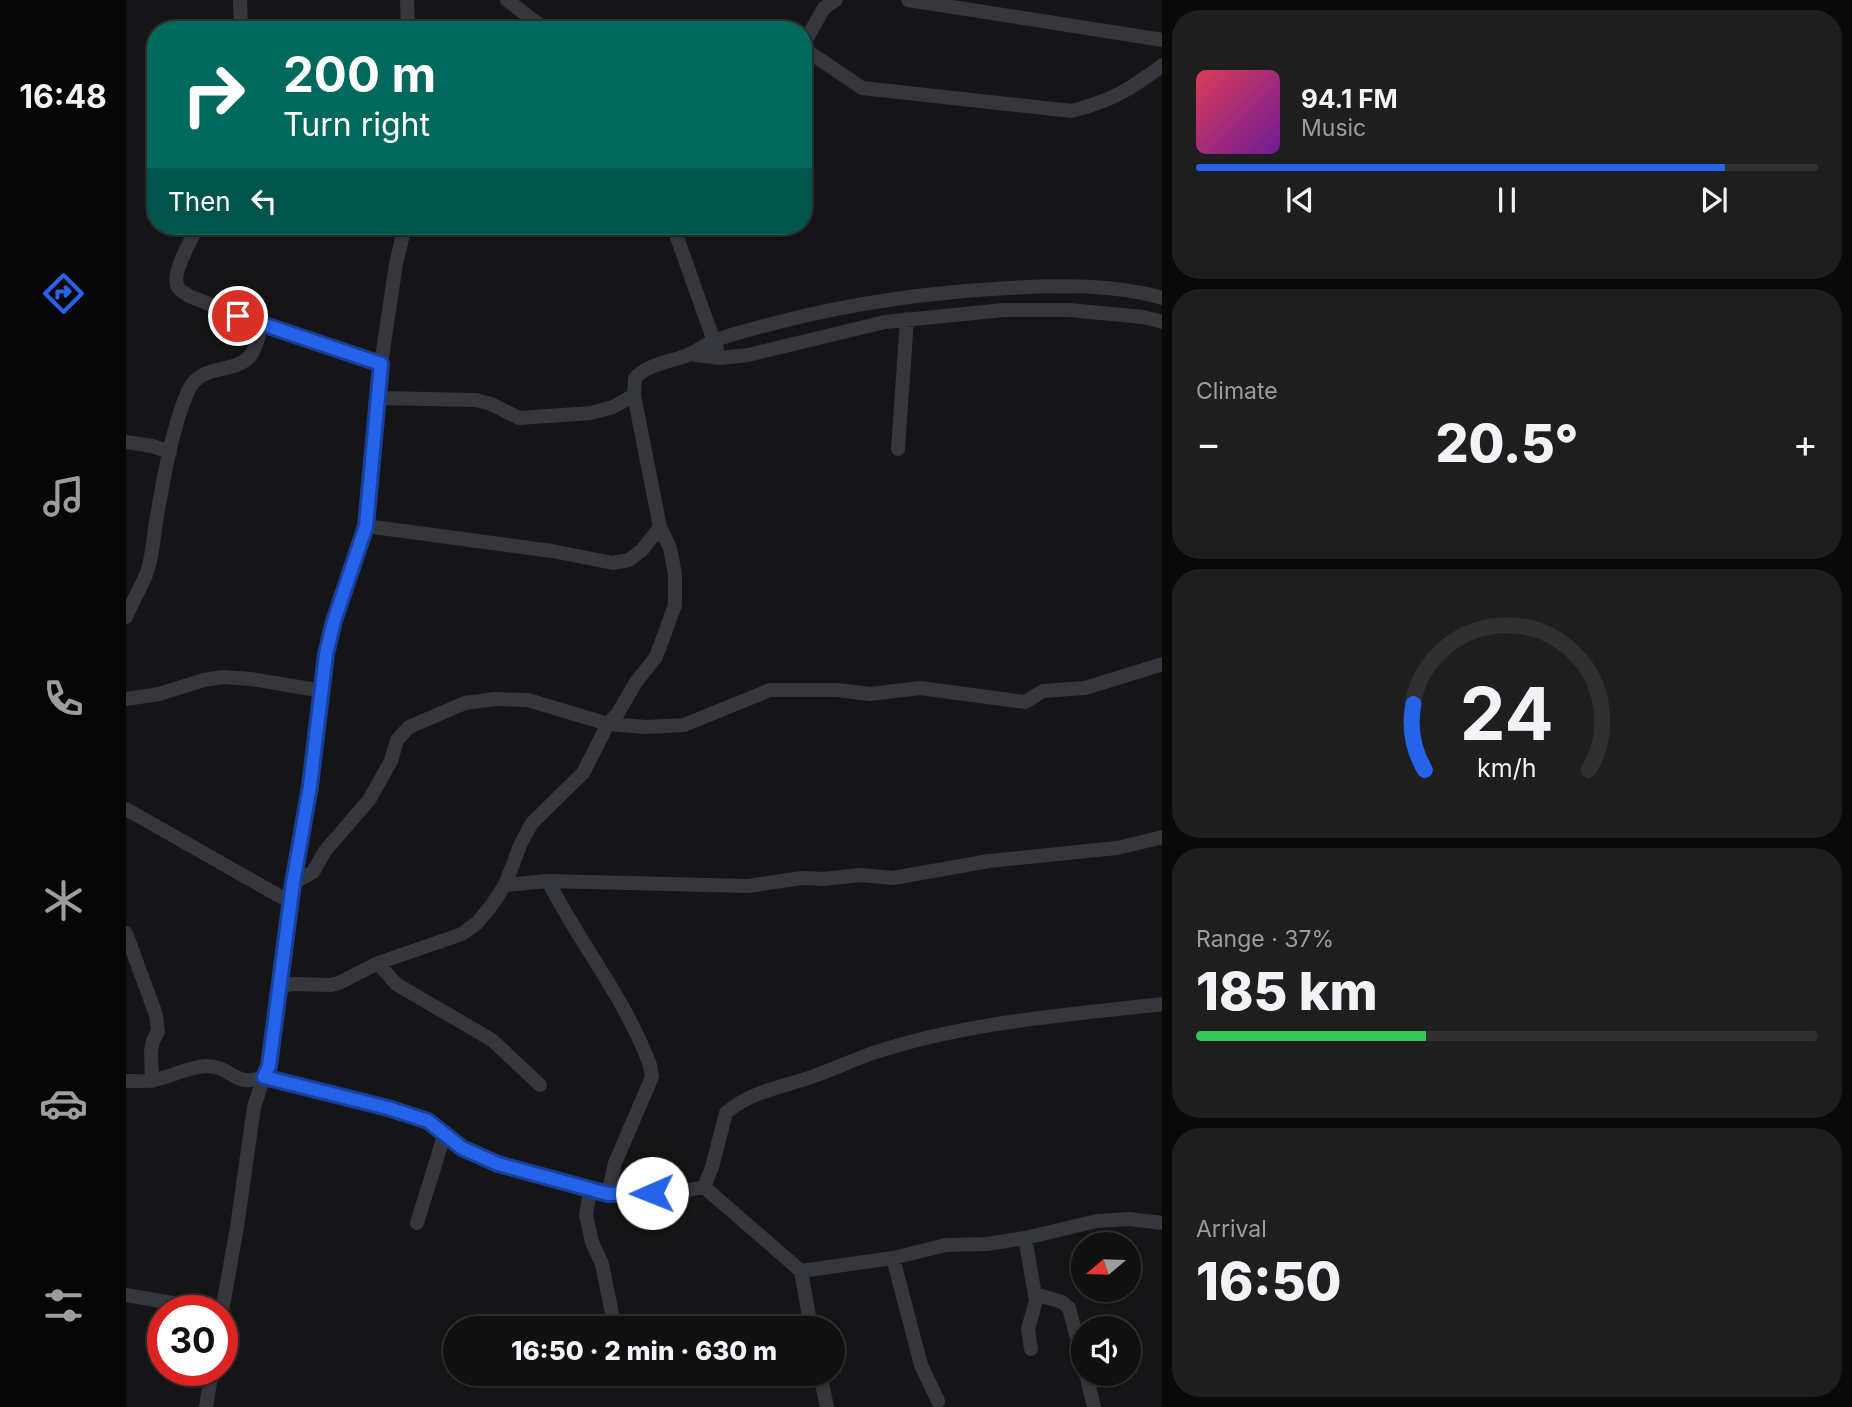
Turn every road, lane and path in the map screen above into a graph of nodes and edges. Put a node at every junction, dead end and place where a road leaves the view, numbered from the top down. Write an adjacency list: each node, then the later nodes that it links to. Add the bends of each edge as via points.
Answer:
1 (240, 0): 6 (street)
2 (407, 0): 7 (street)
3 (507, 0): 8 (street)
4 (836, 0): 9 (street, via 824,8)
5 (908, 0): 10 (street)
6 (241, 21)
7 (408, 21)
8 (534, 21)
9 (812, 30)
10 (1162, 40)
11 (812, 52): 12 (street, via 862,88 1072,111 1131,89)
12 (1162, 66)
13 (194, 235): 19 (street, via 177,272 179,289)
14 (403, 235): 23 (street)
15 (676, 235): 20 (street)
16 (1162, 298): 20 (street, via 1074,287 950,291 835,307)
17 (907, 319): 18 (street, via 1004,310 1069,310); 22 (street); 27 (street)
18 (1162, 322)
19 (263, 326): 23 (street); 28 (street, via 251,355 196,379)
20 (713, 341): 21 (street); 22 (street)
21 (689, 354): 22 (street); 24 (street, via 642,371 635,378)
22 (720, 358)
23 (381, 364): 25 (street)
24 (634, 395): 25 (street, via 591,414 519,418 476,400); 30 (street)
25 (378, 398): 29 (street)
26 (126, 442): 28 (street)
27 (898, 449)
28 (170, 452): 31 (street, via 148,570)
29 (366, 526): 30 (street, via 613,563 629,560); 33 (street, via 334,621)
30 (660, 527): 35 (street, via 675,574 675,605 656,657)
31 (126, 617)
32 (1162, 664): 35 (street, via 1086,688 1044,691 1025,702 920,688 870,694 770,690 684,725)
33 (323, 691): 34 (street, via 223,677); 39 (street)
34 (126, 699)
35 (608, 724): 39 (street, via 528,700 495,699 465,703 409,727 397,740 369,800 325,850 313,872); 40 (street, via 583,773 532,823)
36 (126, 809): 41 (street)
37 (1162, 837): 38 (street, via 1117,848 989,861 893,878 802,878 748,886)
38 (548, 881): 40 (street); 53 (street, via 616,993 650,1065 652,1077 615,1163)
39 (293, 883): 41 (street)
40 (505, 885): 43 (street, via 484,915 462,934)
41 (290, 902): 44 (street)
42 (126, 933): 48 (street, via 156,1015)
43 (378, 963): 44 (street, via 339,983 292,984); 49 (street, via 396,984 492,1040)
44 (278, 994): 46 (street)
45 (1162, 1004): 51 (street, via 1028,1019 936,1037 874,1053 748,1098 726,1113)
46 (264, 1077): 48 (street, via 239,1080 225,1070 206,1066); 50 (street, via 428,1121); 61 (street, via 254,1107)
47 (126, 1081): 48 (street)
48 (152, 1081)
49 (540, 1085)
50 (444, 1136): 52 (street, via 498,1164); 54 (street)
51 (704, 1187): 53 (street, via 674,1193); 58 (street)
52 (590, 1191): 53 (street); 63 (street, via 586,1215)
53 (608, 1194)
54 (416, 1223)
55 (1162, 1223): 56 (street, via 1097,1221)
56 (1025, 1238): 57 (street, via 946,1245); 59 (street)
57 (893, 1258): 58 (street); 70 (street, via 921,1366)
58 (801, 1271): 64 (street)
59 (1035, 1294): 65 (street, via 1062,1302); 66 (street, via 1028,1329)
60 (126, 1295): 62 (street)
61 (224, 1295)
62 (147, 1299)
63 (612, 1316)
64 (809, 1316)
65 (1071, 1316)
66 (1031, 1349)
67 (209, 1386): 71 (street)
68 (823, 1386): 72 (street)
69 (1089, 1386): 73 (street)
70 (938, 1401)
71 (206, 1407)
72 (827, 1407)
73 (1094, 1407)

